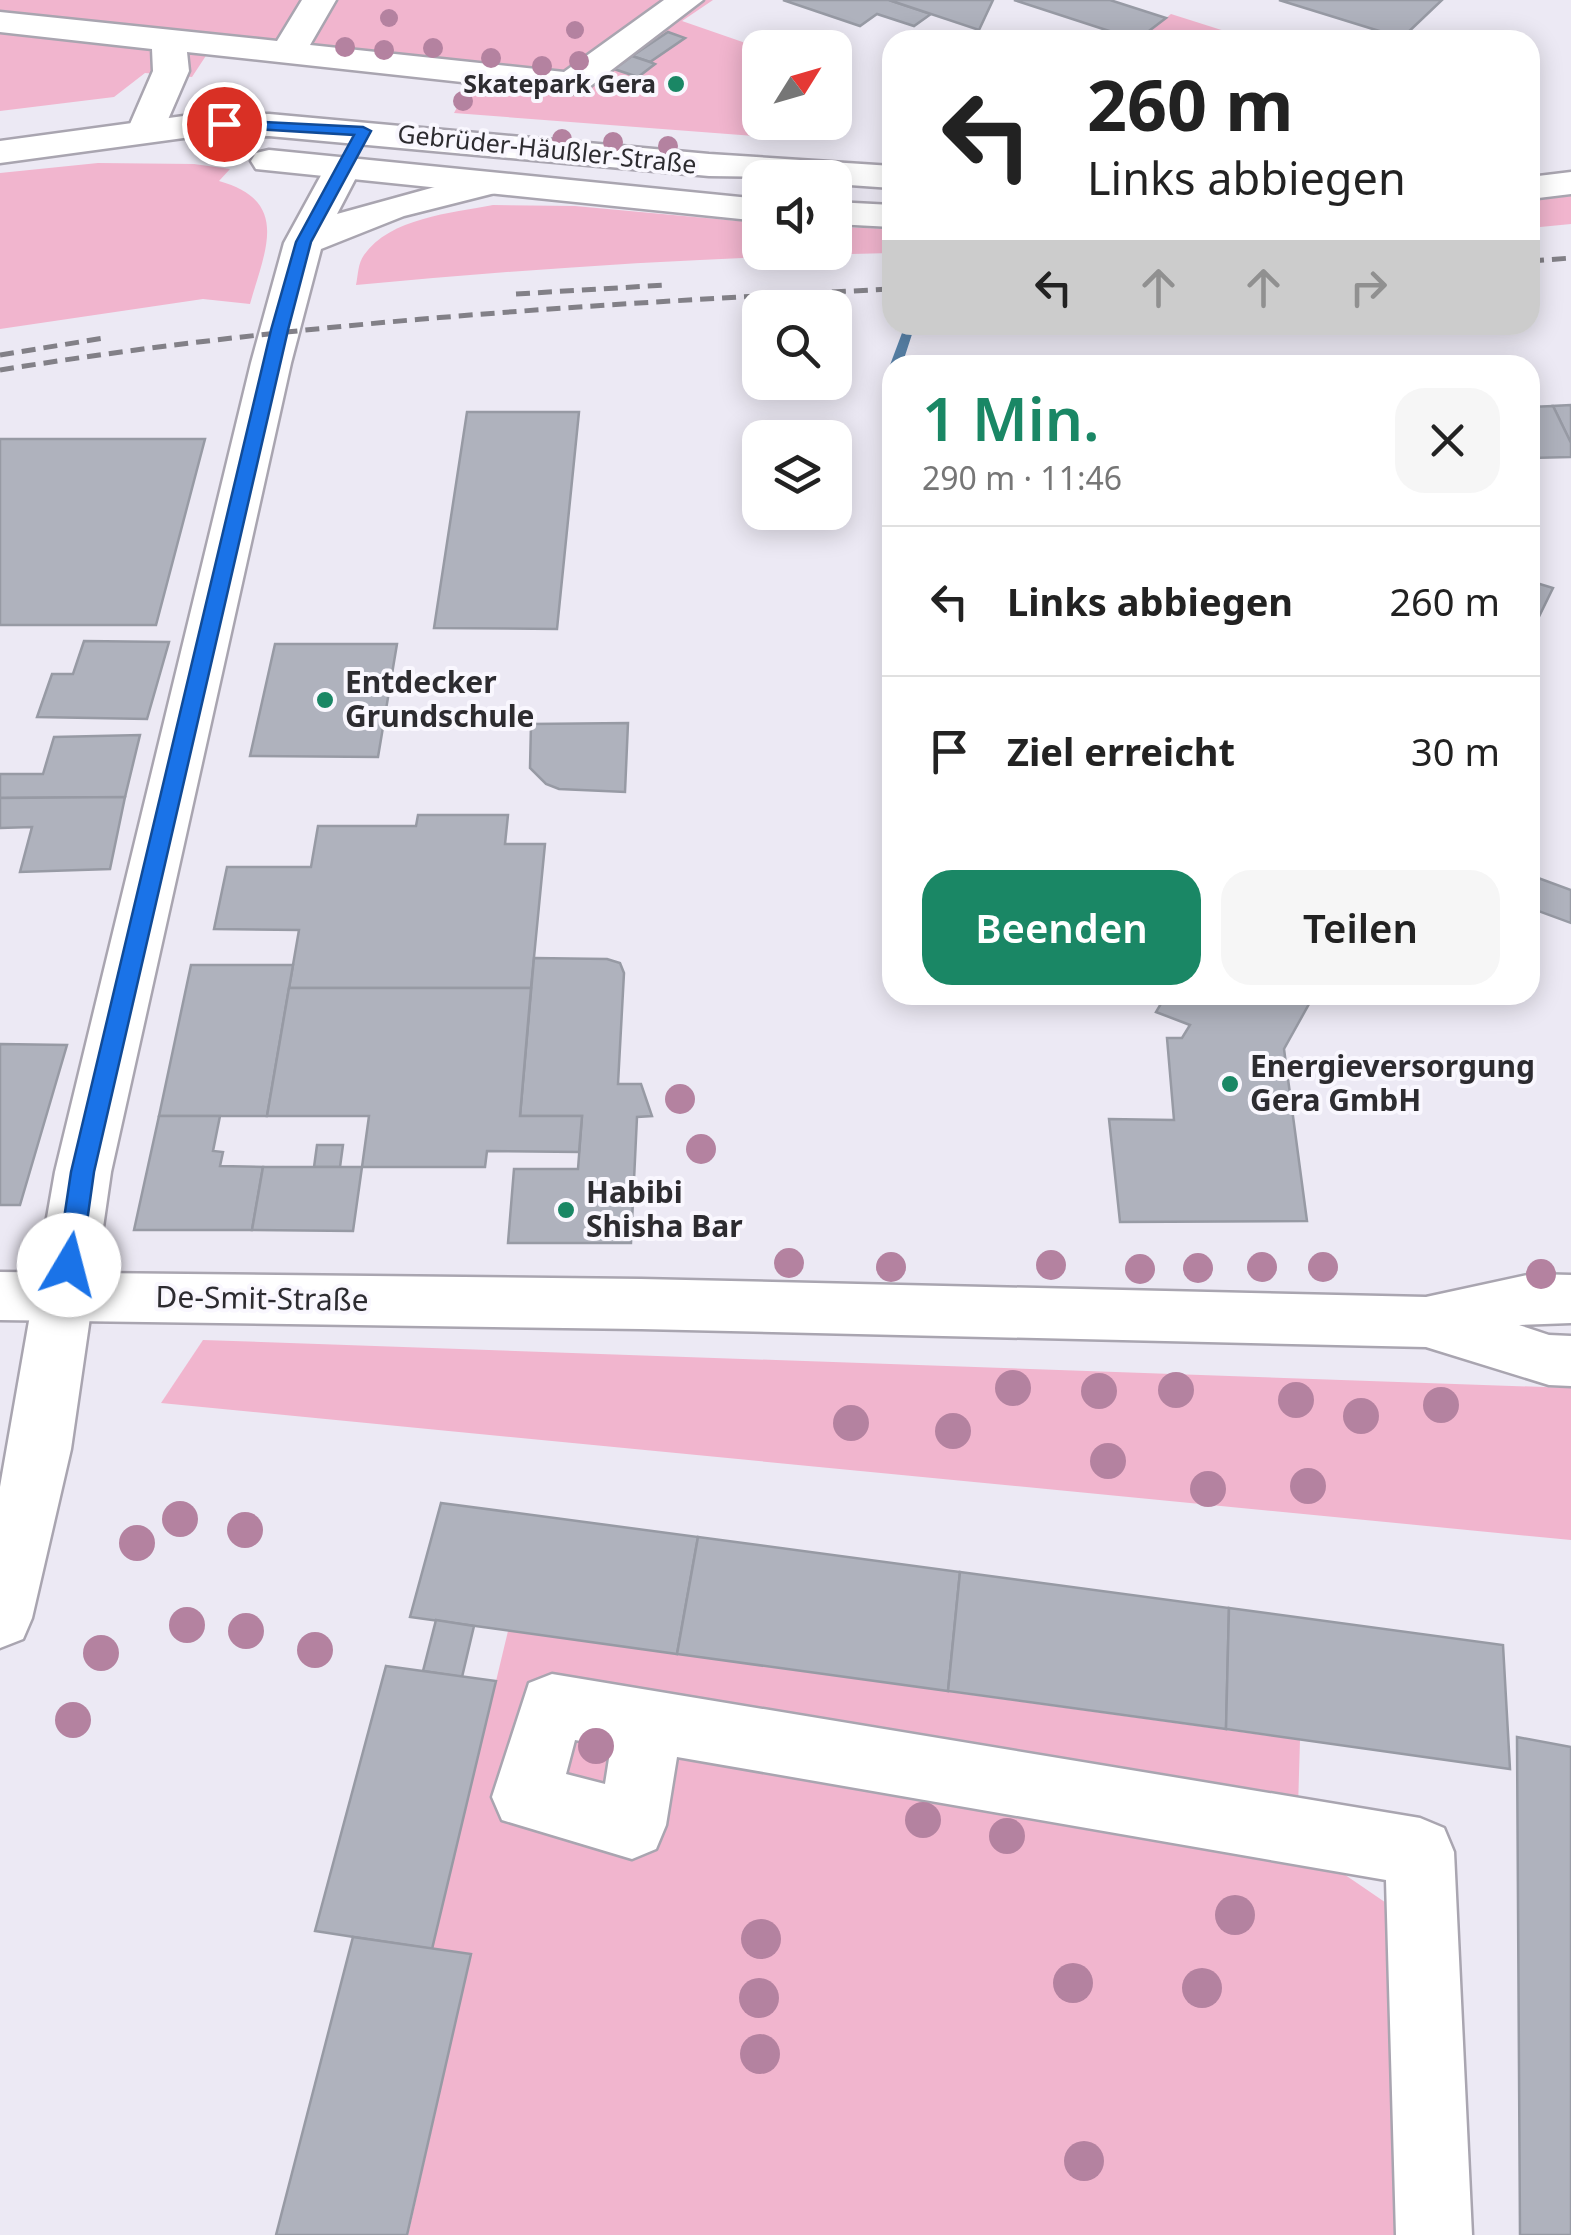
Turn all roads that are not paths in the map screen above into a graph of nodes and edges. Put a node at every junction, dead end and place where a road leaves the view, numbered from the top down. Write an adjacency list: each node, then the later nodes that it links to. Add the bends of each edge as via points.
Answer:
1 (320, 0): 5 (main road)
2 (686, 0): 5 (main road, via 571,83)
3 (0, 22): 4 (main road)
4 (168, 40): 5 (main road); 6 (main road, via 171,70)
5 (289, 51)
6 (146, 131): 7 (main road, Gebrüder-Häußler-Straße, via 224,124); 8 (main road, Gebrüder-Häußler-Straße)
7 (363, 131): 12 (main road); 13 (main road, Gebrüder-Häußler-Straße)
8 (82, 142): 10 (main road, Gebrüder-Häußler-Straße); 12 (main road, Gebrüder-Häußler-Straße)
9 (1571, 149): 11 (main road)
10 (0, 152)
11 (1540, 152)
12 (343, 168): 15 (main road, Gebrüder-Häußler-Straße); 20 (main road)
13 (882, 176)
14 (1571, 183): 16 (main road)
15 (482, 185): 17 (main road, Gebrüder-Häußler-Straße); 20 (main road, via 393,207)
16 (1540, 187)
17 (742, 208)
18 (852, 215): 19 (main road)
19 (882, 216)
20 (304, 242): 22 (main road, via 83,1172)
21 (0, 1296): 22 (main road, De-Smit-Straße)
22 (65, 1296): 24 (main road, De-Smit-Straße); 26 (main road, via 40,1450)
23 (1571, 1299): 24 (main road, via 1532,1298)
24 (1426, 1322): 25 (main road)
25 (1571, 1361)
26 (0, 1618)
27 (649, 1721): 28 (main road, via 1420,1852)
28 (1434, 2235)

